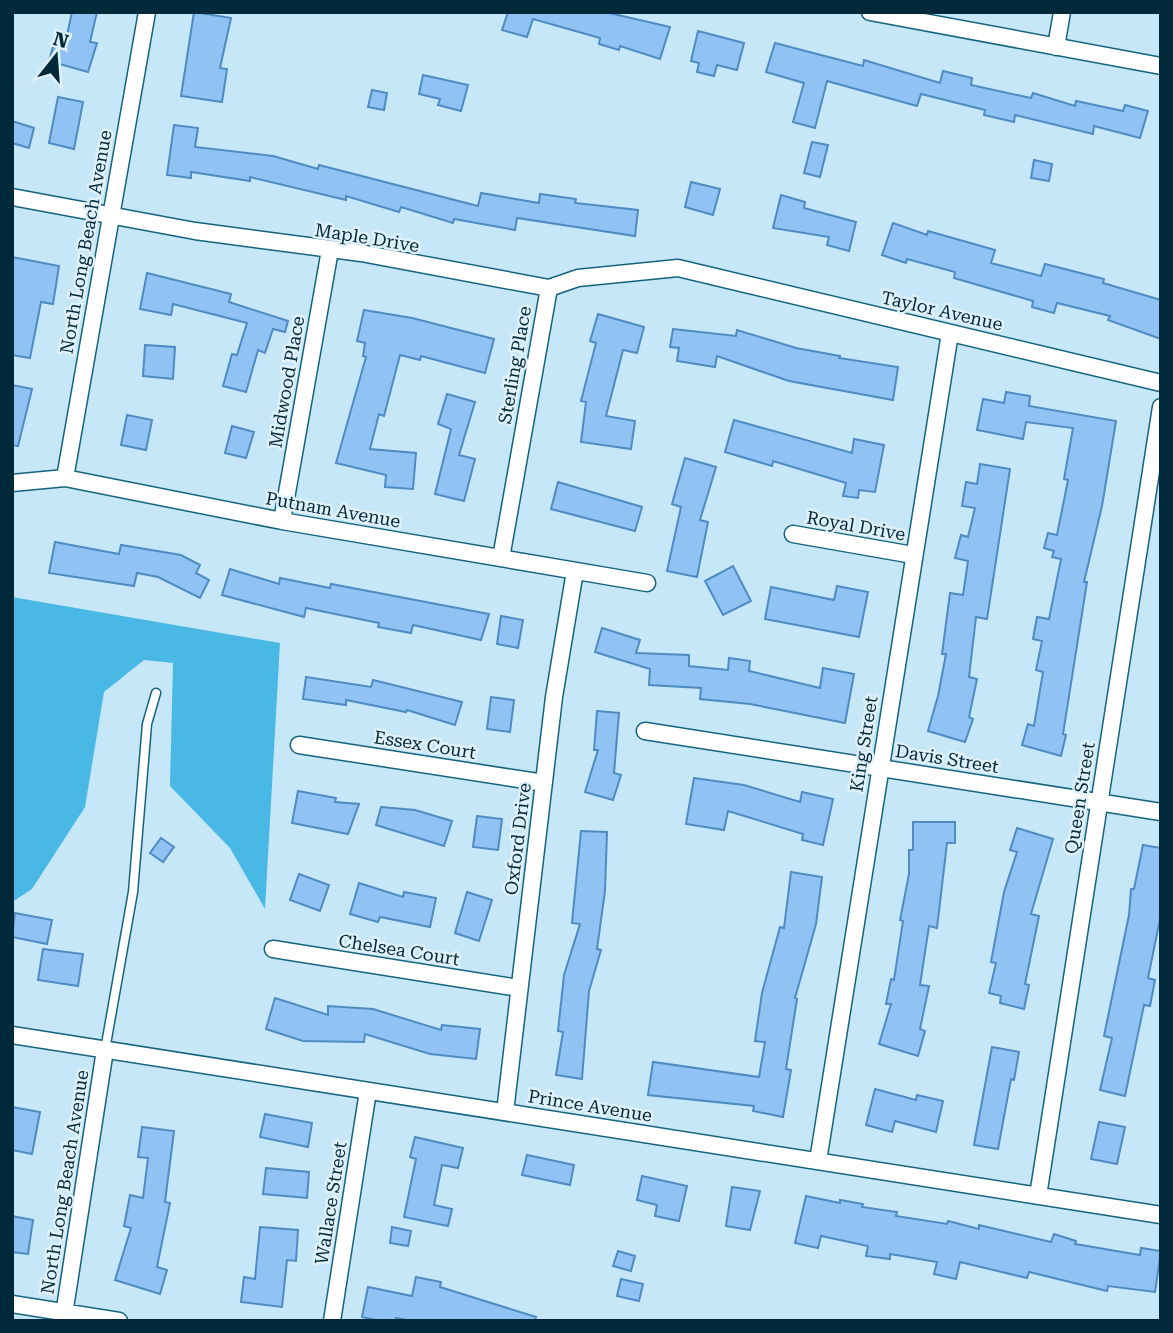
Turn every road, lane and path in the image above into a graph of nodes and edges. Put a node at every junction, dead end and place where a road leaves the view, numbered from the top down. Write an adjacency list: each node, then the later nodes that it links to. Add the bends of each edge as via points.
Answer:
1 (147, 12): 7 (street, North Long Beach Avenue)
2 (870, 12): 4 (street)
3 (1062, 12): 4 (street)
4 (1056, 47): 5 (street)
5 (1161, 66)
6 (12, 197): 7 (street, Maple Drive)
7 (110, 214): 8 (street, Maple Drive); 14 (street, North Long Beach Avenue)
8 (330, 250): 10 (street, Maple Drive); 16 (street, Midwood Place)
9 (715, 277): 10 (street, Maple Drive, via 678,268 578,278); 11 (street, Taylor Avenue)
10 (549, 288): 19 (street, Sterling Place)
11 (950, 333): 12 (street, Taylor Avenue); 18 (street, King Street)
12 (1161, 383)
13 (1161, 407): 27 (street, Queen Street)
14 (65, 478): 15 (street, Putnam Avenue); 16 (street, Putnam Avenue)
15 (12, 483)
16 (282, 521): 19 (street, Putnam Avenue)
17 (793, 534): 18 (street, Royal Drive)
18 (913, 555): 25 (street, King Street)
19 (501, 558): 20 (street, Putnam Avenue)
20 (575, 571): 21 (street, Putnam Avenue); 26 (street, Oxford Drive)
21 (647, 583)
22 (156, 693): 32 (lane, via 147,724 133,892)
23 (645, 731): 25 (street, Davis Street)
24 (299, 745): 26 (street, Essex Court)
25 (880, 768): 27 (street, Davis Street); 35 (street, King Street)
26 (544, 783): 30 (street, Oxford Drive)
27 (1098, 802): 28 (street, Davis Street); 36 (street, Queen Street)
28 (1161, 812)
29 (272, 949): 30 (street, Chelsea Court)
30 (519, 988): 34 (street, Oxford Drive)
31 (12, 1035): 32 (street, Prince Avenue)
32 (105, 1050): 33 (street, Prince Avenue); 39 (street, North Long Beach Avenue)
33 (368, 1091): 34 (street, Prince Avenue); 41 (street, Wallace Street)
34 (505, 1112): 35 (street, Prince Avenue)
35 (818, 1161): 36 (street, Prince Avenue)
36 (1038, 1196): 37 (street, Prince Avenue)
37 (1161, 1215)
38 (12, 1304): 39 (street)
39 (64, 1316): 40 (street)
40 (119, 1321)
41 (332, 1321)

